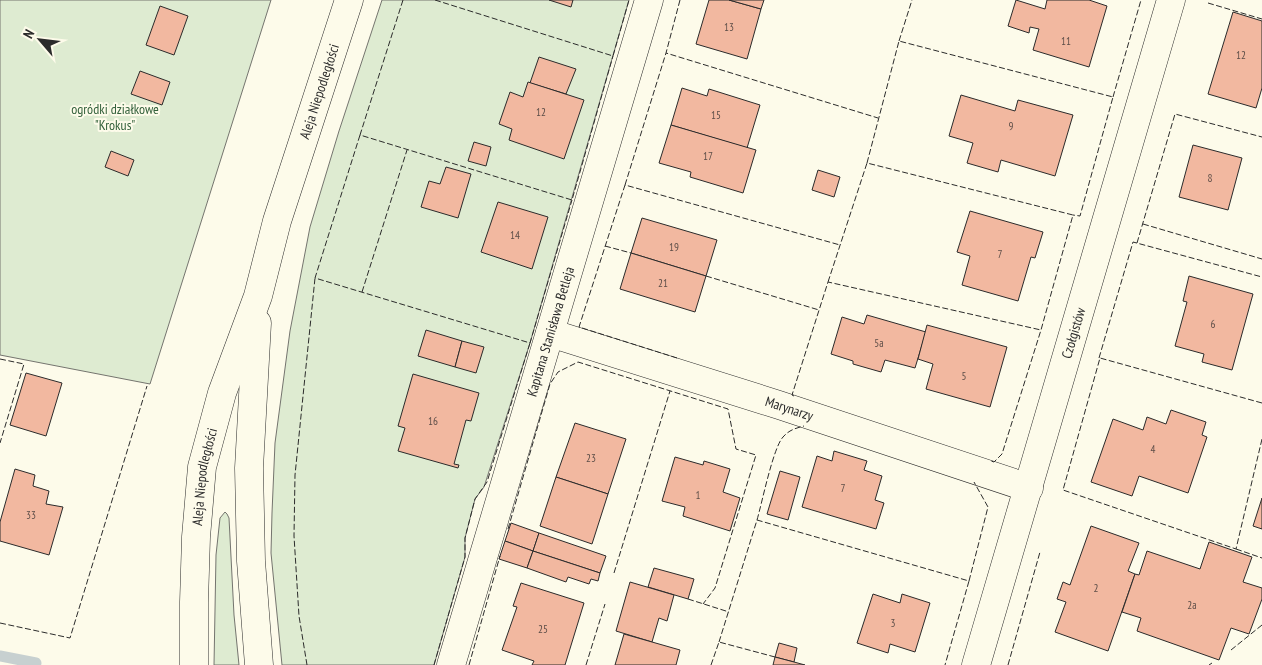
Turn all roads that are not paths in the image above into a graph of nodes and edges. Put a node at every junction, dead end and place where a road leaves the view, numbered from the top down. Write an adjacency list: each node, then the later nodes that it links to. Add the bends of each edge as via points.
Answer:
1 (349, 0): 4 (street, Aleja Niepodległości, via 277,221)
2 (649, 0): 5 (street, Kapitana Stanisława Betleja)
3 (1171, 0): 6 (street, Czołgistów)
4 (258, 296): 7 (street, Aleja Niepodległości, via 222,393 202,467 194,584); 8 (street, Aleja Niepodległości, via 250,468 251,561)
5 (550, 332): 6 (street, Marynarzy); 9 (street, Kapitana Stanisława Betleja)
6 (1029, 488): 10 (street, Czołgistów)
7 (194, 665)
8 (260, 665)
9 (451, 665)
10 (976, 665)

